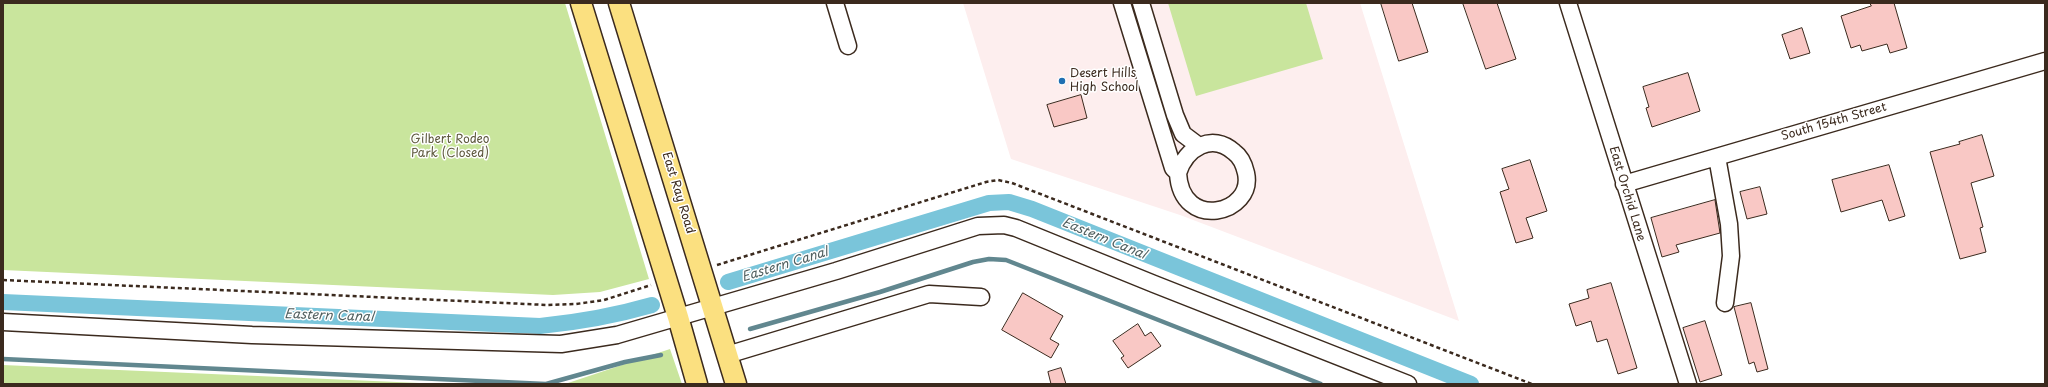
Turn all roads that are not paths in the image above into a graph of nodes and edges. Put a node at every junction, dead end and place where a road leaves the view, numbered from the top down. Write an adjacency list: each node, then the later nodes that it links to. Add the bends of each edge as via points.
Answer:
1 (581, 3): 17 (main road)
2 (606, 3): 7 (main road)
3 (835, 3): 8 (street)
4 (1122, 3): 12 (street, via 1173,168)
5 (1142, 3): 10 (street, via 1175,115 1183,134)
6 (1568, 3): 13 (street, East Orchid Lane)
7 (621, 12): 16 (main road, East Ray Road)
8 (848, 46)
9 (2045, 61): 11 (street, South 154th Street)
10 (1199, 146): 12 (street, via 1189,152 1182,161); 12 (street, via 1221,144 1239,156 1246,175 1241,196 1234,204 1224,209 1201,210 1191,204 1184,195)
11 (1717, 157): 13 (street, South 154th Street); 15 (street, via 1729,224 1731,256)
12 (1178, 173)
13 (1624, 184): 23 (street, East Orchid Lane)
14 (981, 297): 19 (street, via 929,294)
15 (1725, 302)
16 (713, 307): 17 (street); 19 (main road, East Ray Road); 22 (street, via 978,226 1004,225)
17 (678, 317): 18 (street, via 617,335 561,344 252,335); 20 (main road)
18 (3, 322)
19 (727, 355): 21 (main road, East Ray Road)
20 (697, 384)
21 (736, 384)
22 (1408, 384)
23 (1688, 384)

